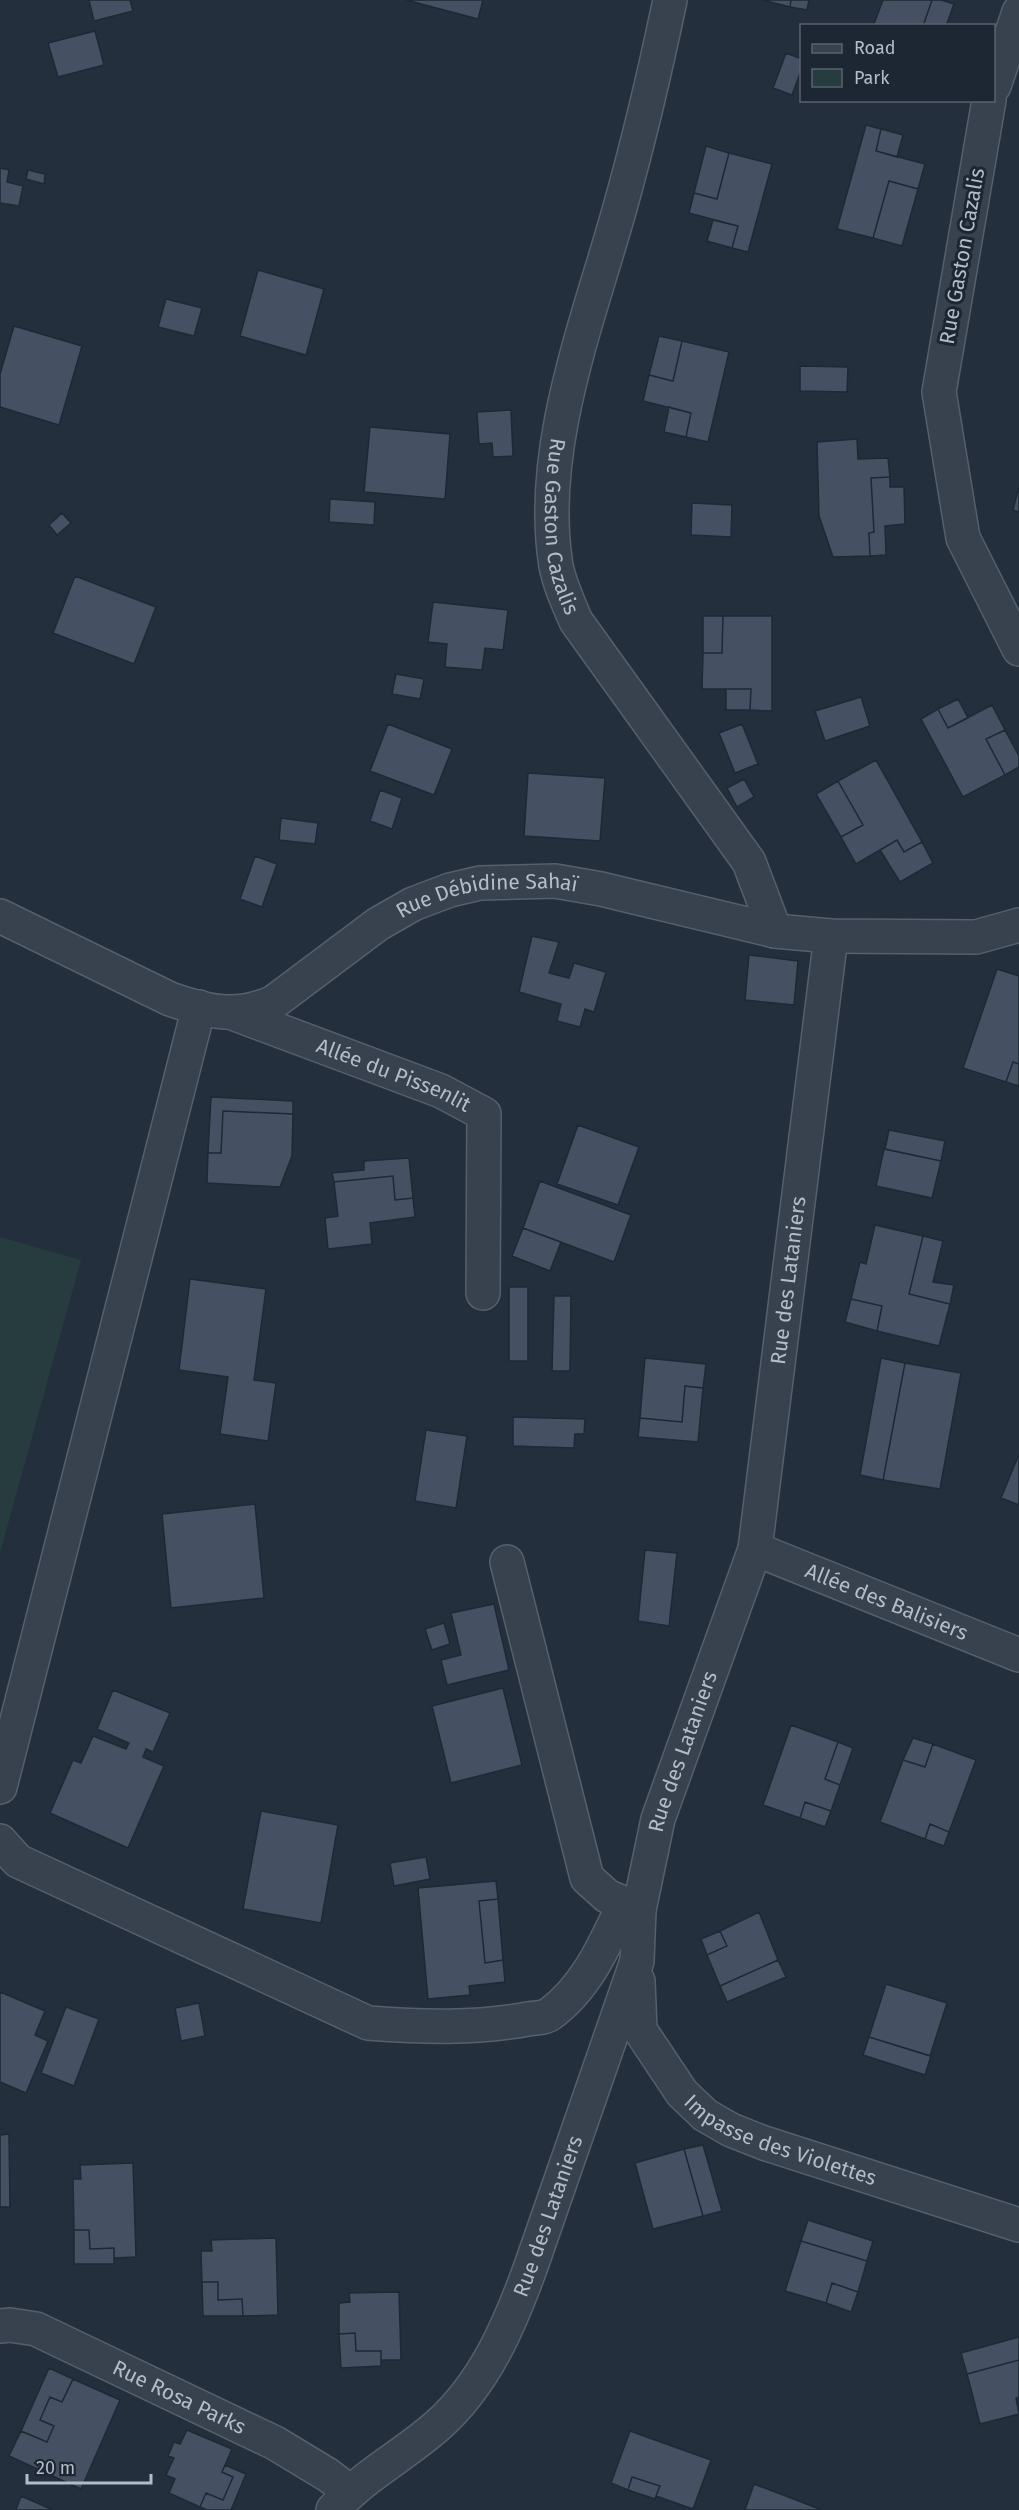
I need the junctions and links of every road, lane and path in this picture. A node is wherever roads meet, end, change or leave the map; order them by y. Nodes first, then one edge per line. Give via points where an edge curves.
1 (670, 0) edge
2 (1019, 12) edge
3 (995, 80) edge
4 (989, 102) edge
5 (1019, 649) edge
6 (0, 916) edge
7 (1019, 926) edge
8 (775, 931) junction
9 (831, 936) junction
10 (199, 1008) junction
11 (235, 1014) junction
12 (483, 1293) dead end
13 (755, 1549) junction
14 (507, 1562) dead end
15 (1019, 1655) edge
16 (0, 1787) edge
17 (0, 1841) edge
18 (632, 1907) junction
19 (637, 1961) junction
20 (1019, 2225) edge
21 (0, 2326) edge
22 (341, 2501) edge

1 - 8 street, Rue Gaston Cazalis via 645,121 565,409 556,455 554,546 563,590 576,621 748,862
2 - 3 street
4 - 5 street, Rue Gaston Cazalis via 939,392 963,537
6 - 10 street, Rue Débidine Sahaï via 170,999
7 - 9 street, Rue Débidine Sahaï via 976,937
8 - 9 street, Rue Débidine Sahaï
8 - 11 street, Rue Débidine Sahaï via 555,881 480,883 413,904 378,924 274,1002 255,1011
9 - 13 street, Rue des Lataniers
10 - 11 street, Rue Débidine Sahaï
10 - 16 street
11 - 12 street, Allée du Pissenlit via 441,1091 484,1114
13 - 15 street, Allée des Balisiers
13 - 18 street, Rue des Lataniers via 658,1819
14 - 18 street via 587,1878 607,1896
17 - 18 street via 18,1861 368,2023 416,2027 494,2025 549,2016 577,1988
18 - 19 street, Rue des Lataniers
19 - 20 street, Impasse des Violettes via 640,2030 682,2092 705,2115 764,2143
19 - 22 street, Rue des Lataniers via 531,2266 497,2350 438,2426
21 - 22 street, Rue Rosa Parks via 36,2329 275,2443 328,2475

